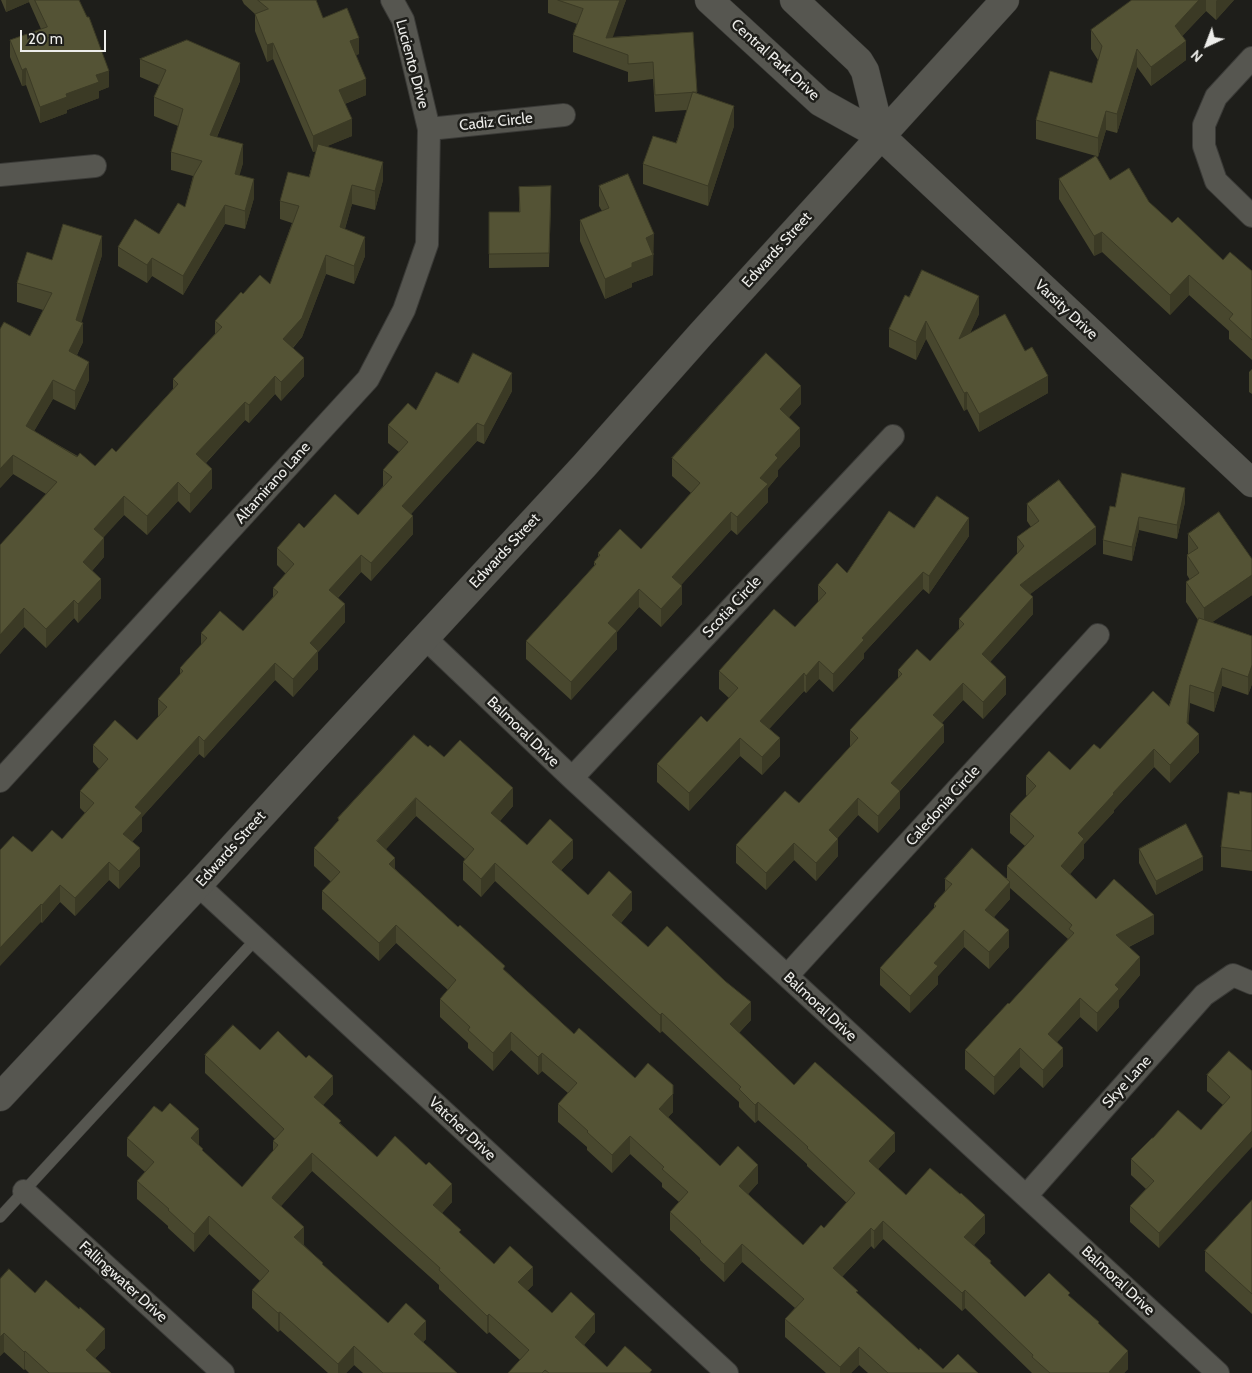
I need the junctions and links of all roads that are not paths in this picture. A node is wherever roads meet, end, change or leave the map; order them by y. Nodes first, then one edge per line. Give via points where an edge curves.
1 (392, 0) edge
2 (709, 0) edge
3 (794, 0) edge
4 (1005, 0) edge
5 (1252, 58) edge
6 (564, 114) dead end
7 (429, 129) junction
8 (881, 136) junction
9 (95, 166) dead end
10 (0, 175) edge
11 (1252, 216) edge
12 (893, 436) dead end
13 (1252, 483) edge
14 (1098, 635) dead end
15 (424, 637) junction
16 (572, 778) junction
17 (0, 781) edge
18 (198, 885) junction
19 (256, 939) junction
20 (787, 976) junction
21 (1243, 979) edge
22 (0, 1097) edge
23 (24, 1191) junction
24 (1026, 1196) junction
25 (0, 1217) edge
26 (223, 1373) edge
27 (727, 1373) edge
28 (1218, 1373) edge

1 - 7 street, Luciento Drive via 404,20
2 - 8 main road, Central Park Drive via 820,102
3 - 8 main road via 859,61 865,71
4 - 8 main road, Edwards Street
5 - 11 street via 1216,97 1204,125 1204,146 1216,181
6 - 7 street, Cadiz Circle
7 - 17 street, Altamirano Lane via 426,244 404,310 368,379
8 - 13 main road, Varsity Drive
8 - 15 main road, Edwards Street via 584,466
9 - 10 street
12 - 16 street, Scotia Circle
14 - 20 street, Caledonia Circle
15 - 16 street, Balmoral Drive
15 - 18 main road, Edwards Street
16 - 20 street, Balmoral Drive
18 - 19 street, Vatcher Drive
18 - 22 main road, Edwards Street
19 - 23 lane
19 - 27 street, Vatcher Drive
20 - 24 street, Balmoral Drive
21 - 24 street, Skye Lane via 1204,995
23 - 25 lane
23 - 26 street, Fallingwater Drive
24 - 28 street, Balmoral Drive

